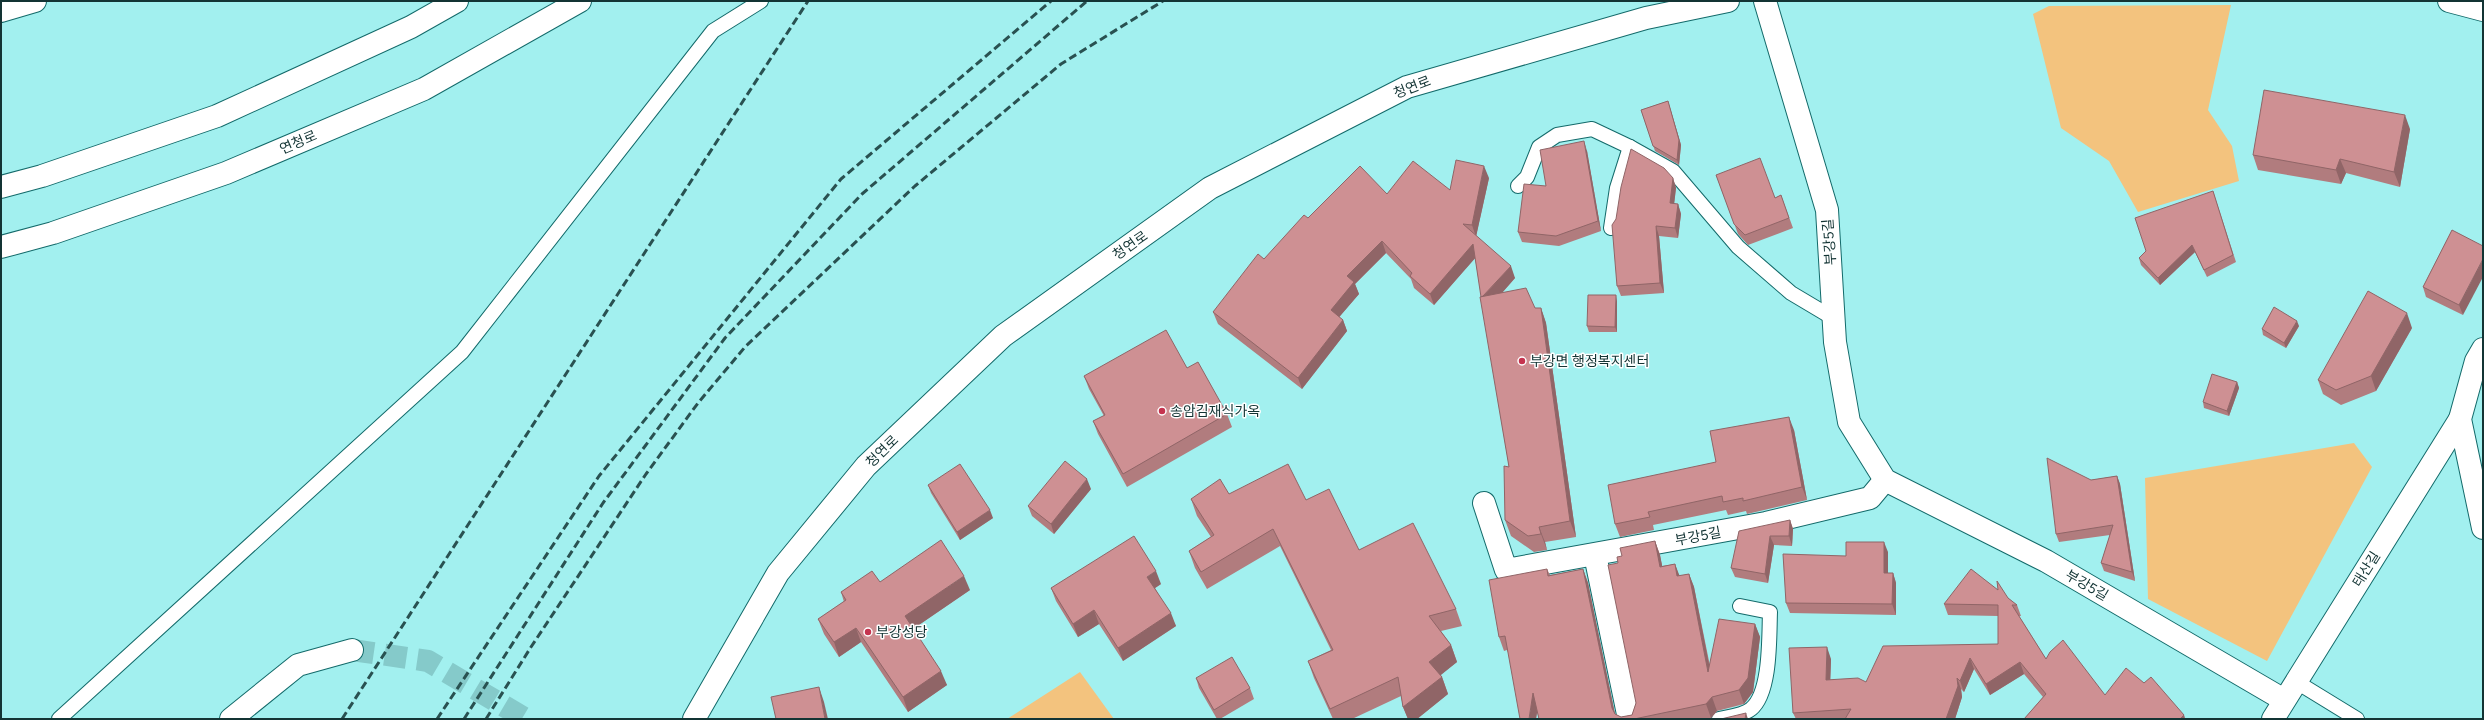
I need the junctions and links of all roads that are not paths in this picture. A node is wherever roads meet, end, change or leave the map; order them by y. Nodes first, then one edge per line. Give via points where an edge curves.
1 (35, 1) edge
2 (457, 1) edge
3 (580, 1) edge
4 (761, 1) edge
5 (1728, 1) edge
6 (1766, 1) edge
7 (2450, 1) edge
8 (2483, 10) edge
9 (1, 12) edge
10 (1630, 147) junction
11 (1518, 186) dead end
12 (1, 187) edge
13 (1611, 228) edge
14 (1, 247) edge
15 (1833, 318) junction
16 (2483, 348) edge
17 (2483, 390) edge
18 (2460, 420) junction
19 (1885, 480) junction
20 (1484, 503) dead end
21 (2483, 528) edge
22 (1595, 555) junction
23 (1740, 606) dead end
24 (352, 650) tunnel mouth
25 (2295, 681) junction
26 (2284, 700) junction
27 (59, 719) edge
28 (231, 719) edge
29 (694, 719) edge
30 (1629, 719) edge
31 (1719, 719) edge
32 (2272, 719) edge
33 (2357, 719) edge

1 - 9 main road
2 - 12 main road via 411,27 217,116 42,176
3 - 14 main road, 연청로 via 424,89 226,173 53,233
4 - 27 lane via 713,31 462,352
5 - 29 main road, 청연로 via 1646,18 1407,87 1210,188 1003,336 866,466 778,573
6 - 15 main road, 부강5길 via 1827,210
7 - 8 main road
10 - 11 lane via 1592,130 1557,135 1539,147 1527,177
10 - 13 lane via 1617,188
10 - 15 lane via 1673,171 1738,246 1791,293
15 - 19 main road, 부강5길 via 1849,422
16 - 18 main road via 2476,361
17 - 18 main road
18 - 21 main road
18 - 25 main road, 태산길
19 - 22 main road, 부강5길 via 1870,498 1766,523
19 - 26 main road, 부강5길 via 2046,561
20 - 22 main road, 부강5길 via 1506,570
22 - 30 main road
23 - 31 lane via 1770,612 1767,661 1760,699 1750,710
24 - 28 main road via 298,665
25 - 26 main road, 태산길
25 - 33 lane
26 - 32 main road, 태산길

